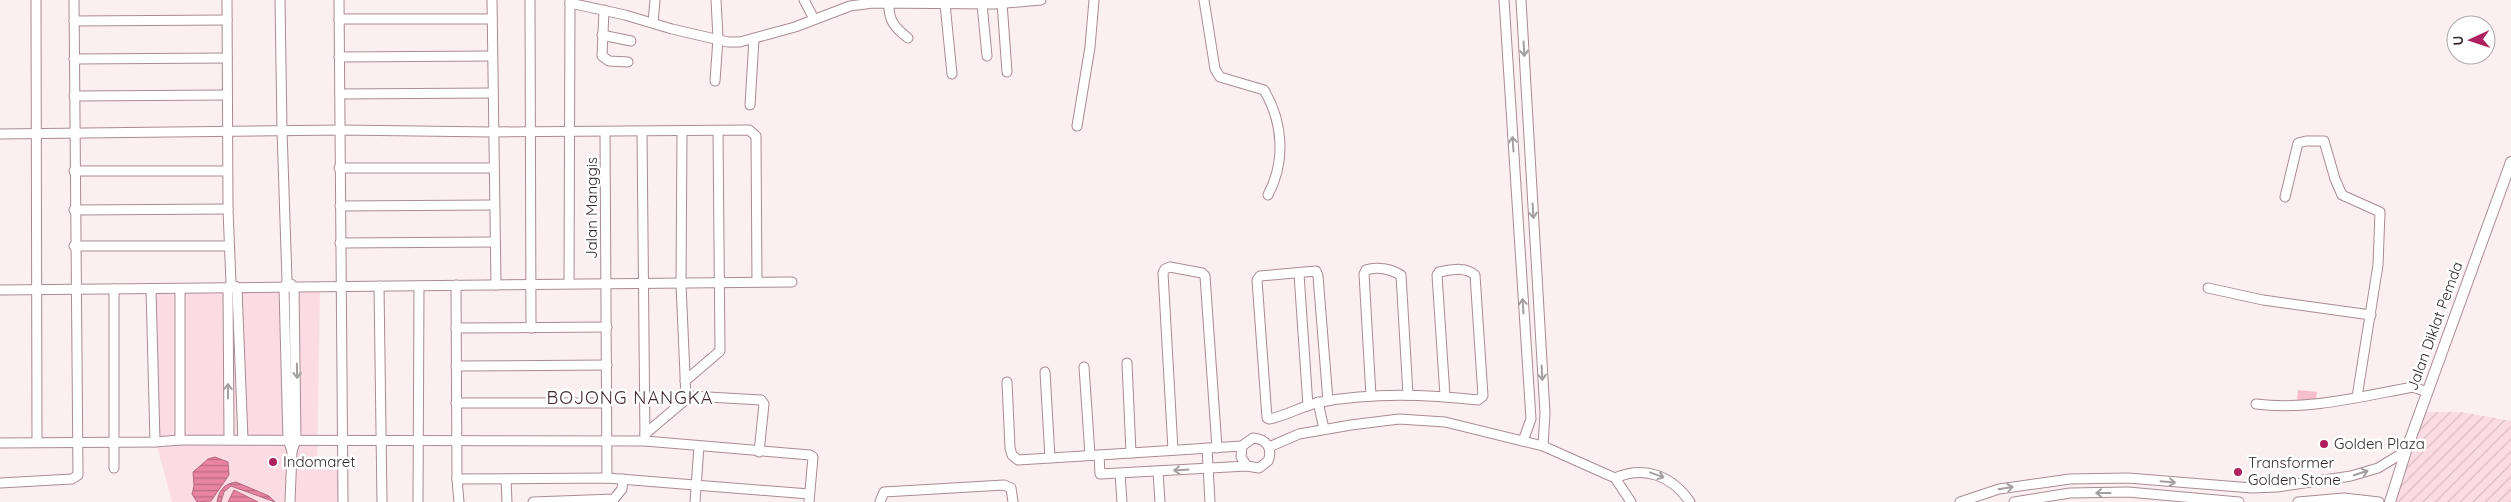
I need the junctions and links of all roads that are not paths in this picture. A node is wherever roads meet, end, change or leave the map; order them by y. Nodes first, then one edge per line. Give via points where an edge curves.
1 (36, 0) edge
2 (74, 0) edge
3 (227, 0) edge
4 (280, 0) edge
5 (339, 0) edge
6 (492, 0) edge
7 (530, 0) edge
8 (655, 0) edge
9 (716, 0) edge
10 (804, 0) edge
11 (1041, 0) edge
12 (1094, 0) edge
13 (1204, 0) edge
14 (1504, 0) edge
15 (1521, 0) edge
16 (570, 2) edge
17 (889, 3) junction
18 (1002, 3) junction
19 (945, 4) junction
20 (982, 4) junction
21 (604, 10) junction
22 (339, 19) junction
23 (492, 19) junction
24 (814, 19) junction
25 (227, 20) junction
26 (74, 21) junction
27 (653, 23) junction
28 (602, 35) junction
29 (718, 38) junction
30 (908, 38) dead end
31 (754, 39) junction
32 (631, 41) dead end
33 (492, 56) junction
34 (987, 56) dead end
35 (339, 57) junction
36 (227, 58) junction
37 (74, 59) junction
38 (628, 62) dead end
39 (1007, 72) dead end
40 (952, 74) dead end
41 (715, 82) dead end
42 (493, 93) junction
43 (340, 94) junction
44 (227, 95) junction
45 (74, 96) junction
46 (750, 105) dead end
47 (1077, 126) dead end
48 (282, 130) junction
49 (340, 130) junction
50 (228, 132) junction
51 (493, 132) junction
52 (529, 132) junction
53 (568, 132) junction
54 (606, 132) junction
55 (642, 132) junction
56 (682, 132) junction
57 (718, 132) junction
58 (0, 134) edge
59 (36, 134) junction
60 (74, 134) junction
61 (2511, 162) edge
62 (339, 168) junction
63 (493, 168) junction
64 (74, 171) junction
65 (227, 171) junction
66 (1268, 195) dead end
67 (2285, 197) dead end
68 (493, 205) junction
69 (340, 206) junction
70 (228, 208) junction
71 (74, 210) junction
72 (495, 242) junction
73 (340, 243) junction
74 (74, 246) junction
75 (229, 246) junction
76 (1299, 274) junction
77 (757, 282) junction
78 (792, 282) dead end
79 (569, 283) junction
80 (720, 283) junction
81 (531, 284) junction
82 (607, 284) junction
83 (644, 284) junction
84 (681, 284) junction
85 (289, 285) junction
86 (456, 285) junction
87 (496, 285) junction
88 (340, 286) junction
89 (379, 286) junction
90 (419, 286) junction
91 (232, 287) junction
92 (2208, 288) dead end
93 (114, 289) junction
94 (151, 289) junction
95 (180, 289) junction
96 (0, 290) edge
97 (37, 290) junction
98 (75, 290) junction
99 (2371, 315) junction
100 (607, 327) junction
101 (456, 328) junction
102 (531, 328) junction
103 (286, 343) junction
104 (296, 343) junction
105 (1127, 363) dead end
106 (607, 365) junction
107 (456, 366) junction
108 (1084, 367) dead end
109 (1045, 372) dead end
110 (685, 381) junction
111 (1007, 382) dead end
112 (287, 388) junction
113 (297, 388) junction
114 (2427, 392) junction
115 (1408, 395) junction
116 (1371, 396) junction
117 (1445, 396) junction
118 (2357, 397) junction
119 (686, 398) junction
120 (1328, 401) junction
121 (1318, 402) junction
122 (456, 403) junction
123 (607, 403) junction
124 (2256, 404) dead end
125 (1308, 406) junction
126 (1530, 413) junction
127 (1545, 413) junction
128 (1324, 429) junction
129 (645, 437) junction
130 (180, 440) junction
131 (229, 440) junction
132 (243, 440) junction
133 (292, 440) junction
134 (343, 440) junction
135 (381, 440) junction
136 (607, 440) junction
137 (417, 441) junction
138 (1523, 441) junction
139 (37, 442) junction
140 (76, 442) junction
141 (114, 442) junction
142 (155, 442) junction
143 (458, 442) junction
144 (0, 443) edge
145 (699, 446) junction
146 (1242, 446) junction
147 (1543, 446) junction
148 (1269, 447) junction
149 (1207, 448) junction
150 (1217, 448) junction
151 (1173, 450) junction
152 (2406, 451) junction
153 (759, 452) junction
154 (1131, 453) junction
155 (1094, 455) junction
156 (1050, 458) junction
157 (1247, 466) junction
158 (114, 468) dead end
159 (1208, 468) junction
160 (1158, 472) junction
161 (1120, 474) junction
162 (607, 478) junction
163 (1615, 478) junction
164 (457, 479) junction
165 (506, 479) junction
166 (623, 479) junction
167 (0, 483) edge
168 (696, 485) junction
169 (809, 498) edge
170 (602, 501) edge
171 (290, 502) edge
172 (343, 502) edge
173 (382, 502) edge
174 (418, 502) edge
175 (459, 502) edge
176 (506, 502) edge
177 (533, 502) edge
178 (559, 502) edge
179 (695, 502) edge
180 (880, 502) edge
181 (1013, 502) edge
182 (1122, 502) edge
183 (1160, 502) edge
184 (1210, 502) edge
185 (1631, 502) edge
186 (1690, 502) edge
187 (1960, 502) edge
188 (2014, 502) edge
189 (2239, 502) edge
190 (2298, 502) edge
191 (2379, 502) edge
192 (2390, 502) edge

1 - 59 street
2 - 26 street
3 - 25 street
4 - 48 street
5 - 22 street
6 - 23 street
7 - 52 street
8 - 27 street
9 - 29 street
10 - 24 street
11 - 18 street
12 - 47 street
13 - 66 street via 1214,69 1220,77 1264,90 1277,118 1280,158
126 -> 14 street
15 -> 127 street
16 - 21 street
16 - 53 street
17 - 19 street
17 - 24 street via 850,6
17 - 30 street via 893,26
18 - 20 street
18 - 39 street
19 - 20 street
19 - 40 street
20 - 34 street
21 - 27 street
21 - 28 street
22 - 23 street
22 - 35 street
23 - 33 street
24 - 31 street
25 - 26 street
25 - 36 street
26 - 37 street
27 - 29 street
28 - 32 street
28 - 38 street via 602,56 609,61
29 - 31 street via 728,42
29 - 41 street
31 - 46 street
33 - 35 street
33 - 42 street
35 - 43 street
36 - 37 street
36 - 44 street
37 - 45 street
42 - 43 street
42 - 51 street
43 - 49 street
44 - 45 street
44 - 50 street
45 - 60 street
48 - 49 street
48 - 50 street
48 - 85 street
49 - 51 street
49 - 62 street
50 - 60 street
50 - 65 street
51 - 52 street
51 - 63 street
52 - 53 street
52 - 81 street
53 - 54 street
53 - 79 street
54 - 55 street
54 - 82 street, Jalan Manggis
55 - 56 street
55 - 83 street
56 - 57 street
56 - 84 street
57 - 77 street via 749,130 756,136
57 - 80 street
58 - 59 street
59 - 60 street
59 - 97 street
60 - 64 street
61 - 114 street, Jalan Diklat Pemda
62 - 63 street
62 - 69 street
63 - 68 street
64 - 65 street
64 - 71 street
65 - 70 street
67 - 99 street via 2298,143 2324,141 2342,195 2380,212 2378,265
68 - 69 street
68 - 72 street
69 - 73 street
70 - 71 street
70 - 75 street
71 - 74 street
72 - 73 street
72 - 87 street
73 - 88 street
74 - 75 street
74 - 98 street
75 - 91 street
76 - 120 street via 1316,271 1318,276
76 - 125 street
76 - 125 street via 1258,277 1267,418
77 - 78 street
77 - 80 street
79 - 81 street
79 - 82 street
80 - 84 street
80 - 110 street via 720,351
81 - 87 street
81 - 102 street
82 - 83 street
82 - 100 street, Jalan Manggis
83 - 84 street
83 - 129 street
84 - 110 street
85 - 88 street
85 - 91 street
85 - 103 street
85 - 104 street
86 - 87 street
86 - 90 street
86 - 101 street
88 - 89 street
88 - 134 street
89 - 90 street
89 - 135 street
90 - 137 street
91 - 95 street
131 -> 91 street
91 - 132 street
92 - 99 street via 2263,300
93 - 94 street
93 - 98 street
93 - 141 street
94 - 95 street
94 - 142 street
95 - 130 street
96 - 97 street
97 - 98 street
97 - 139 street
98 - 140 street
99 - 118 street
100 - 102 street
100 - 106 street, Jalan Manggis
101 - 102 street
101 - 107 street
103 - 104 street
103 - 112 street
104 -> 113 street
105 - 154 street
106 - 107 street
106 - 123 street, Jalan Manggis
107 - 122 street
108 - 155 street
109 - 156 street
110 - 119 street
111 - 156 street via 1012,455 1018,460
112 - 113 street
112 - 133 street
113 - 133 street
114 - 118 street via 2413,387
114 - 152 street, Jalan Diklat Pemda
115 - 116 street
115 - 116 street via 1402,275 1371,268 1364,274
115 - 117 street
116 - 120 street
117 - 117 street via 1437,275 1464,269 1475,275 1483,396 1478,400
118 - 124 street via 2295,405
119 - 129 street
119 - 153 street via 763,401
120 - 121 street
121 - 125 street
121 - 128 street
122 - 123 street
122 - 143 street
123 - 136 street, Jalan Manggis
126 - 127 street
126 - 138 street
127 - 147 street
128 - 138 street via 1376,421 1412,420 1444,422
128 - 148 street via 1284,439
129 - 136 street
129 - 145 street
130 - 131 street
130 - 142 street
131 - 132 street
132 - 133 street
133 - 134 street
133 - 171 street
134 - 135 street
134 - 172 street
135 - 137 street
135 - 173 street
136 - 143 street
136 - 162 street, Jalan Manggis
137 - 143 street
137 - 174 street
138 - 147 street
139 - 140 street
139 - 144 street
140 - 141 street
140 - 167 street via 76,478
141 - 142 street
141 - 158 street
143 - 164 street
145 - 153 street
145 - 168 street
146 - 148 street via 1256,438
146 - 150 street
146 - 157 street via 1241,457
147 - 163 street
148 - 157 street via 1270,456 1265,465
149 - 150 street
149 - 151 street
149 - 159 street
150 - 151 street via 1205,276 1202,272 1170,267 1163,274
151 - 154 street
187 -> 152 street via 1999,489 2070,479 2128,478 2252,488 2277,487 2351,476 2378,468
152 - 192 street, Jalan Diklat Pemda
153 - 169 street via 812,456
154 - 155 street
155 - 156 street
155 - 161 street via 1100,474
157 - 159 street
159 -> 160 street
159 - 184 street
160 - 161 street
160 - 183 street
161 - 182 street
162 - 165 street
162 - 166 street
163 - 185 street
163 -> 186 street via 1633,472 1650,472 1682,490
164 - 165 street
164 - 175 street
165 - 176 street
166 - 168 street
166 - 170 street via 619,495
168 - 169 street
168 - 179 street
170 - 178 street
177 - 178 street
180 - 181 street via 884,492 1004,485 1011,488
189 -> 188 street via 2128,492 2070,493
190 - 191 street via 2350,498

